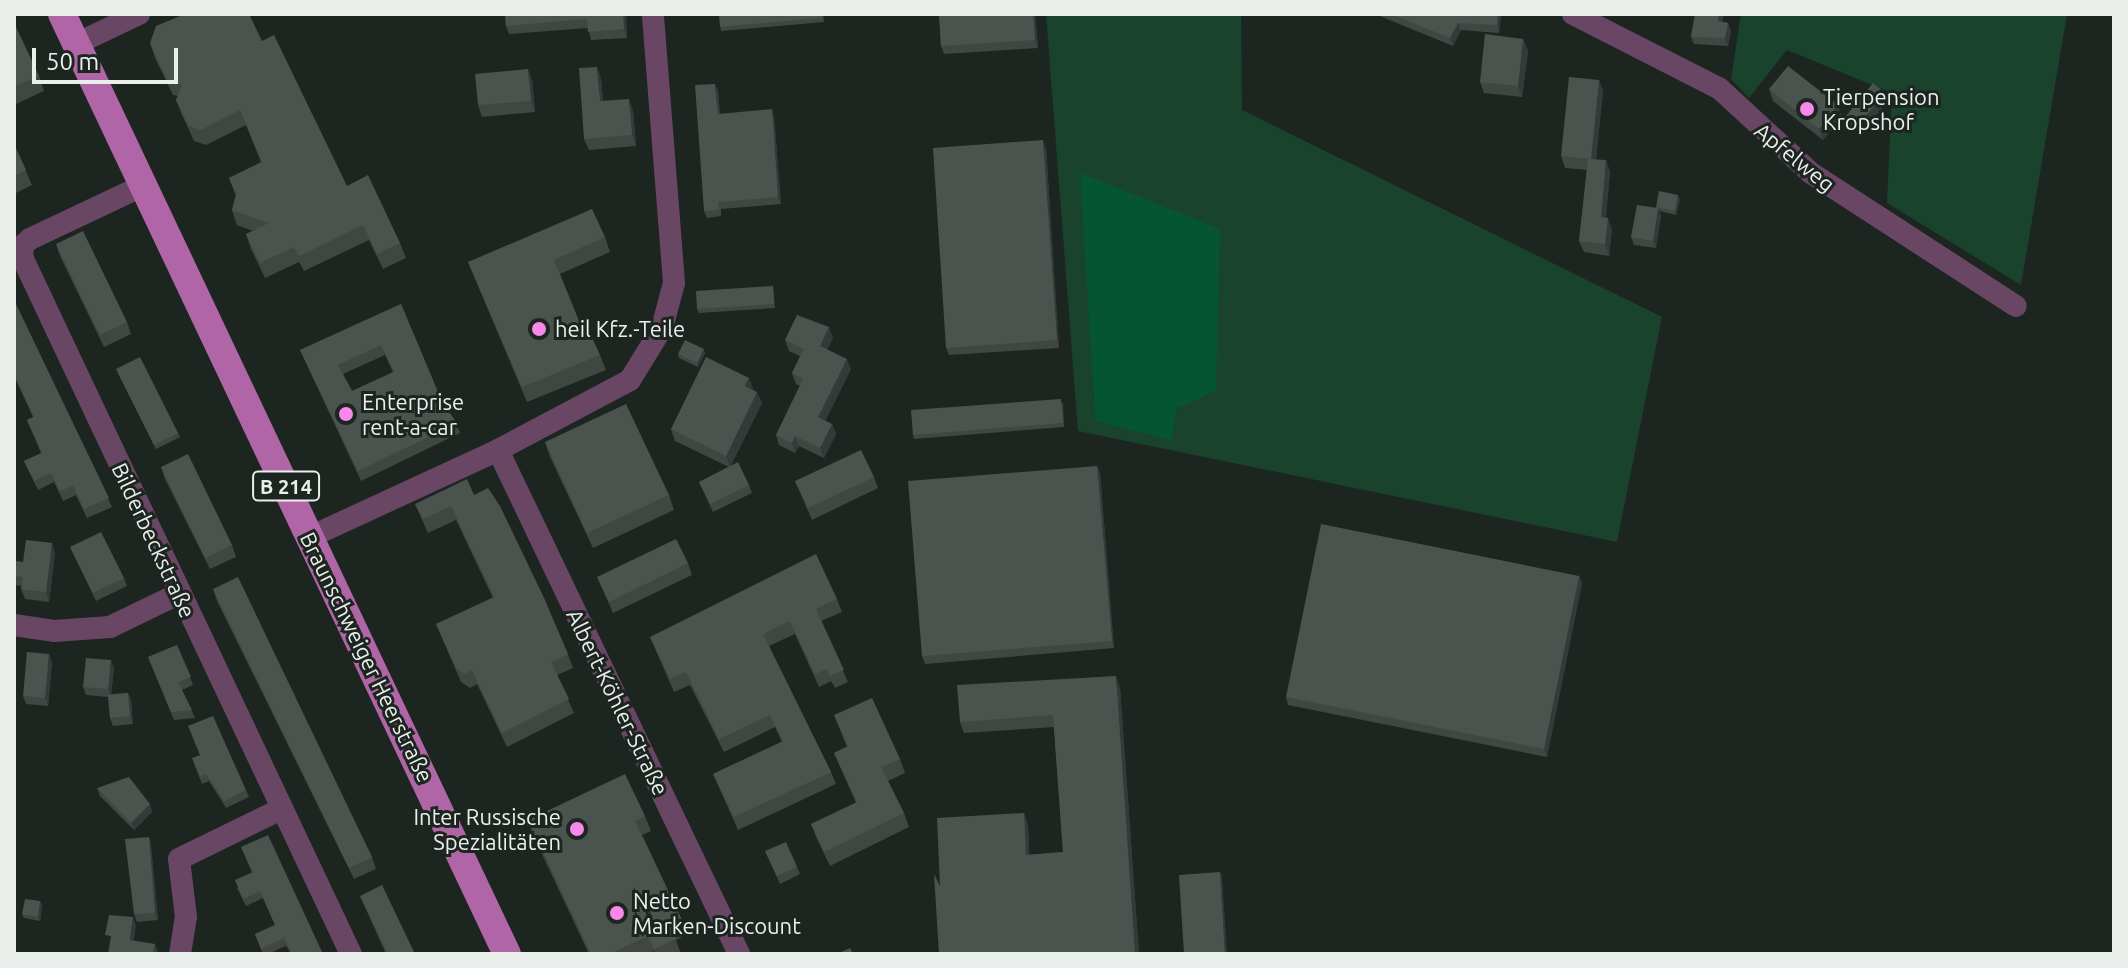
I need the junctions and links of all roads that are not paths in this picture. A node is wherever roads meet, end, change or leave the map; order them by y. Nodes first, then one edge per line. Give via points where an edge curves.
1 (62, 14) edge
2 (139, 14) edge
3 (653, 14) edge
4 (1573, 14) edge
5 (76, 44) junction
6 (142, 186) junction
7 (2016, 306) dead end
8 (498, 450) junction
9 (310, 537) junction
10 (178, 594) junction
11 (14, 625) edge
12 (281, 809) junction
13 (180, 954) edge
14 (351, 954) edge
15 (507, 954) edge
16 (739, 954) edge

1 - 5 main road, Braunschweiger Heerstraße / B 214
2 - 5 street
3 - 8 street via 674,283 662,328 630,380
4 - 7 street, Apfelweg via 1720,89 1811,173
5 - 6 main road, Braunschweiger Heerstraße / B 214
6 - 9 main road, Braunschweiger Heerstraße / B 214
6 - 10 street, Bilderbeckstraße via 22,246 23,259
8 - 9 street
8 - 16 street, Albert-Köhler-Straße
9 - 15 main road, Braunschweiger Heerstraße / B 214
10 - 11 street via 110,627 54,631
10 - 12 street, Bilderbeckstraße
12 - 13 street via 179,859 186,917
12 - 14 street, Bilderbeckstraße

